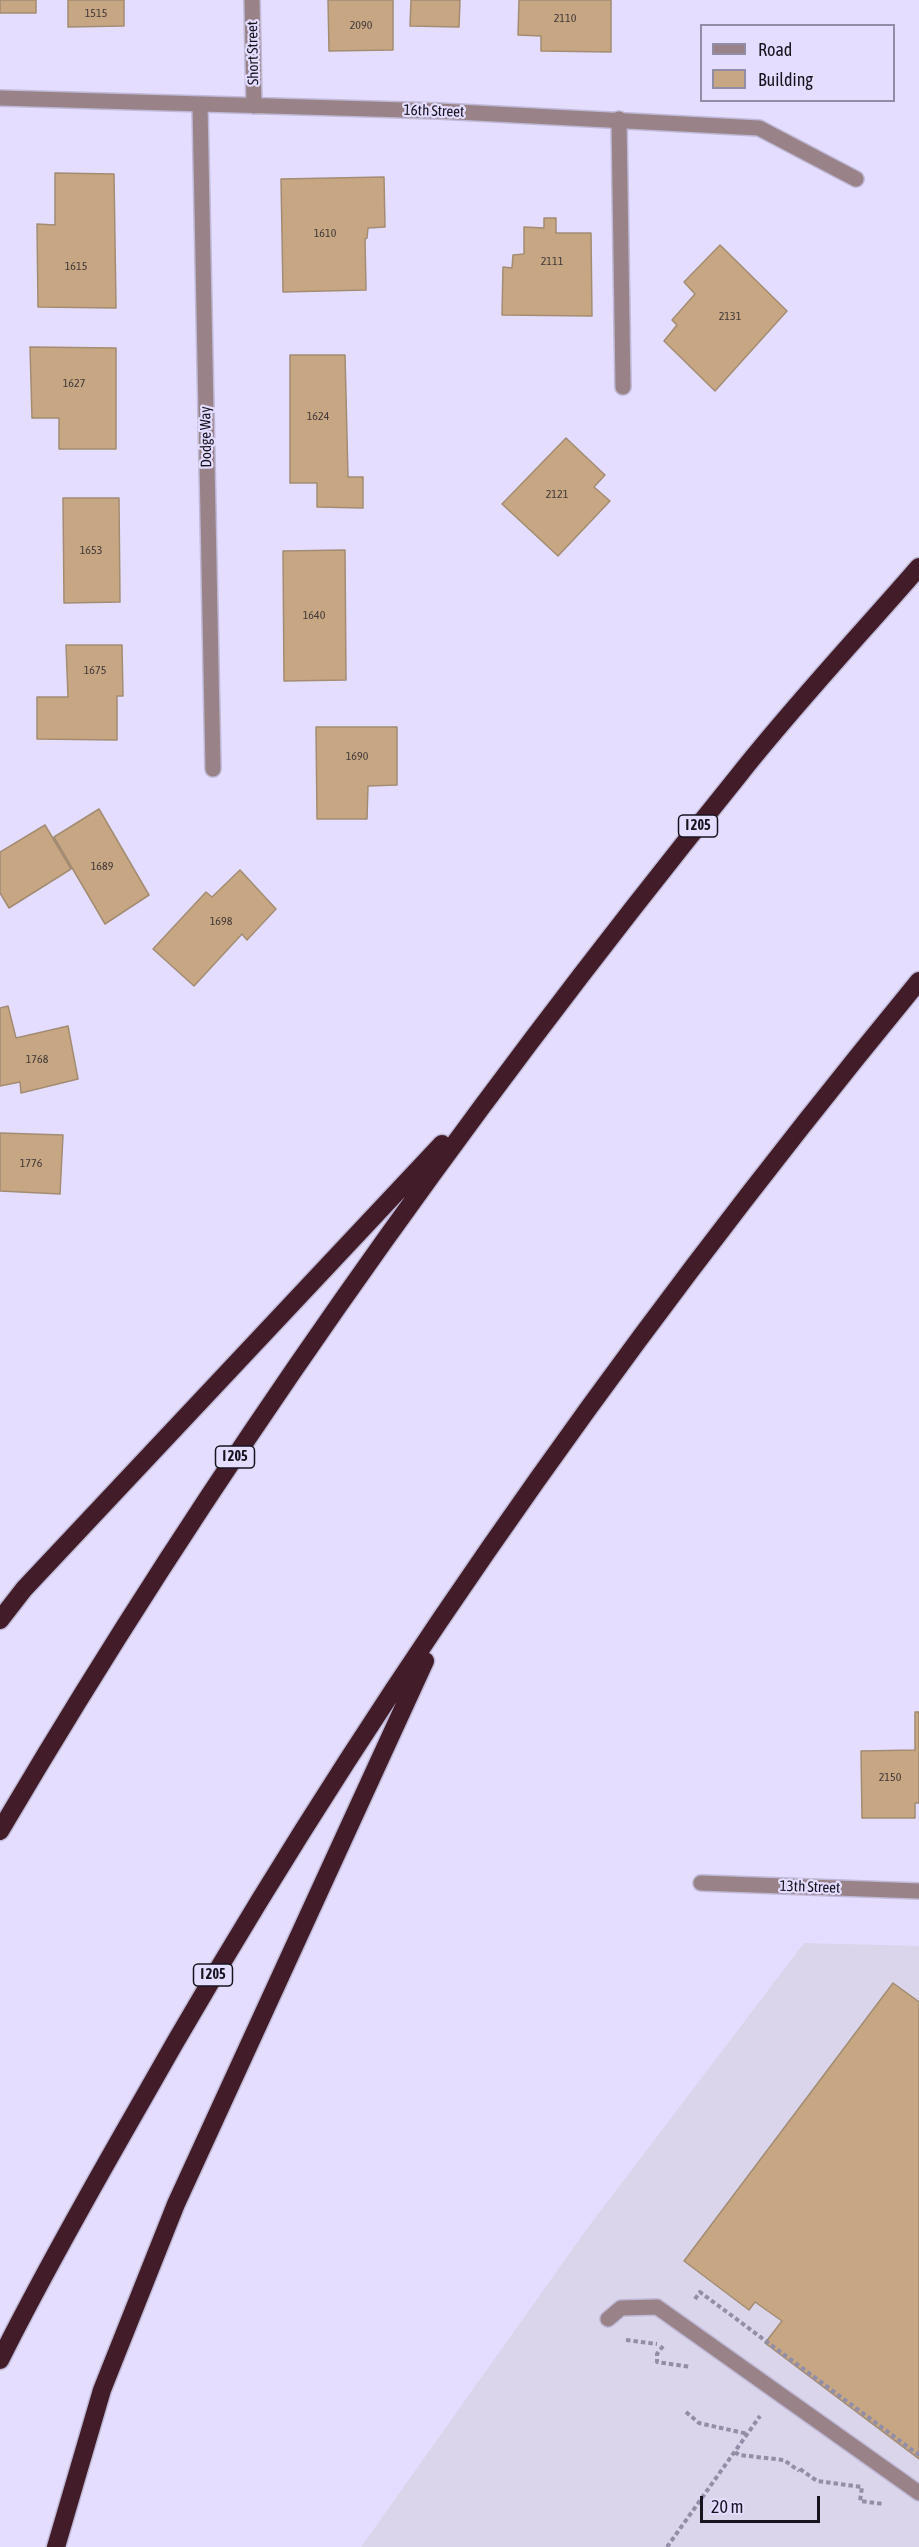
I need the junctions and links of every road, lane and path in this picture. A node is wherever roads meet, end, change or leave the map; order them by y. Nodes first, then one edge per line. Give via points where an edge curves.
1 (252, 0) edge
2 (0, 98) edge
3 (200, 105) junction
4 (254, 106) junction
5 (619, 119) junction
6 (856, 179) dead end
7 (623, 387) dead end
8 (919, 567) edge
9 (213, 769) dead end
10 (919, 981) edge
11 (488, 1095) junction
12 (450, 1605) junction
13 (0, 1620) edge
14 (0, 1831) edge
15 (701, 1883) dead end
16 (919, 1891) edge
17 (695, 2300) dead end
18 (608, 2319) dead end
19 (620, 2339) dead end
20 (0, 2360) edge
21 (693, 2367) dead end
22 (765, 2409) dead end
23 (686, 2412) dead end
24 (748, 2434) junction
25 (735, 2452) junction
26 (919, 2455) edge
27 (919, 2493) edge
28 (888, 2505) dead end
29 (56, 2547) edge
30 (667, 2547) edge

1 - 4 street, Short Street
2 - 3 street, 16th Street
3 - 4 street, 16th Street
3 - 9 street, Dodge Way
4 - 5 street, 16th Street
5 - 6 street, 16th Street via 759,128
5 - 7 street
8 - 11 highway, I 205 via 741,772
10 - 12 highway, I 205 via 647,1327
11 - 13 highway via 24,1589
11 - 14 highway, I 205 via 285,1381 144,1596
12 - 20 highway, I 205 via 203,1992
12 - 29 highway via 176,2204 102,2390
15 - 16 street, 13th Street
17 - 26 path via 700,2292
18 - 27 street via 621,2308 657,2307
19 - 21 path via 664,2344 657,2362
22 - 24 path
23 - 24 path via 699,2423
24 - 25 path
25 - 28 path via 784,2460 817,2481 862,2487 860,2501
25 - 30 path

